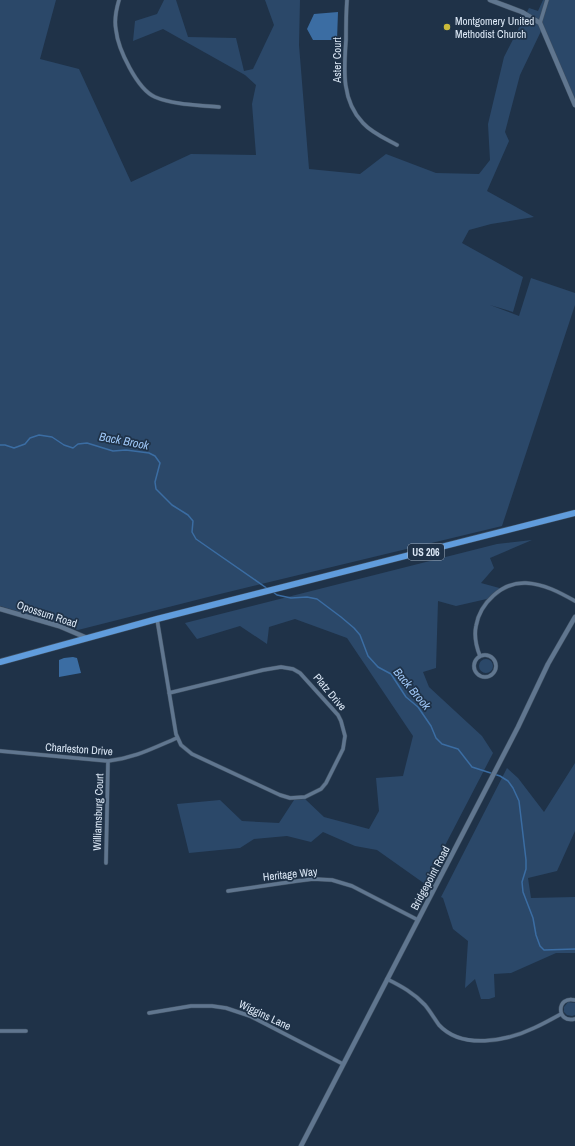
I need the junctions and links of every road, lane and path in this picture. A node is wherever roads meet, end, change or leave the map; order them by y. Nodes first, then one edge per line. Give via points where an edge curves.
1 (119, 0) edge
2 (348, 0) edge
3 (490, 0) edge
4 (548, 0) edge
5 (540, 23) junction
6 (575, 105) edge
7 (218, 107) dead end
8 (397, 145) dead end
9 (575, 513) edge
10 (575, 601) edge
11 (0, 609) edge
12 (575, 617) edge
13 (157, 619) junction
14 (88, 638) junction
15 (480, 656) junction
16 (0, 662) edge
17 (169, 693) junction
18 (177, 738) junction
19 (0, 751) edge
20 (108, 761) junction
21 (106, 863) dead end
22 (228, 891) dead end
23 (418, 920) junction
24 (387, 979) junction
25 (575, 1000) edge
26 (148, 1013) dead end
27 (561, 1014) junction
28 (575, 1019) edge
29 (0, 1031) edge
30 (26, 1031) dead end
31 (344, 1064) junction
32 (301, 1146) edge

1 - 7 street via 115,18 117,38 140,85 154,96 167,101
2 - 8 street, Aster Court via 344,77 348,99 364,125
3 - 5 street via 522,12
4 - 5 street
5 - 6 street
9 - 13 highway, US 206
10 - 15 street via 537,584 524,583 506,587 491,597 479,616 475,637
11 - 14 street, Opossum Road via 59,626
12 - 23 street, Bridgepoint Road via 548,664
13 - 14 highway, US 206
13 - 17 street
14 - 16 highway, US 206
15 - 15 street via 474,665 476,672 482,676 490,675 496,667 494,661 486,655
17 - 18 street
17 - 18 street, Platz Drive via 273,668 293,669 304,676 338,715 345,736 344,749 326,783 310,796 299,798 280,795 192,754 184,749
18 - 20 street, Charleston Drive via 143,754
19 - 20 street, Charleston Drive
20 - 21 street, Williamsburg Court
22 - 23 street, Heritage Way via 313,879 332,880 352,886
23 - 24 street, Bridgepoint Road
24 - 27 street via 412,992 445,1030 470,1041 518,1034
24 - 31 street, Bridgepoint Road
25 - 27 street via 564,1001 560,1007
26 - 31 street, Wiggins Lane via 191,1006 226,1008 250,1016
27 - 28 street via 566,1019
29 - 30 street
31 - 32 street, Bridgepoint Road

